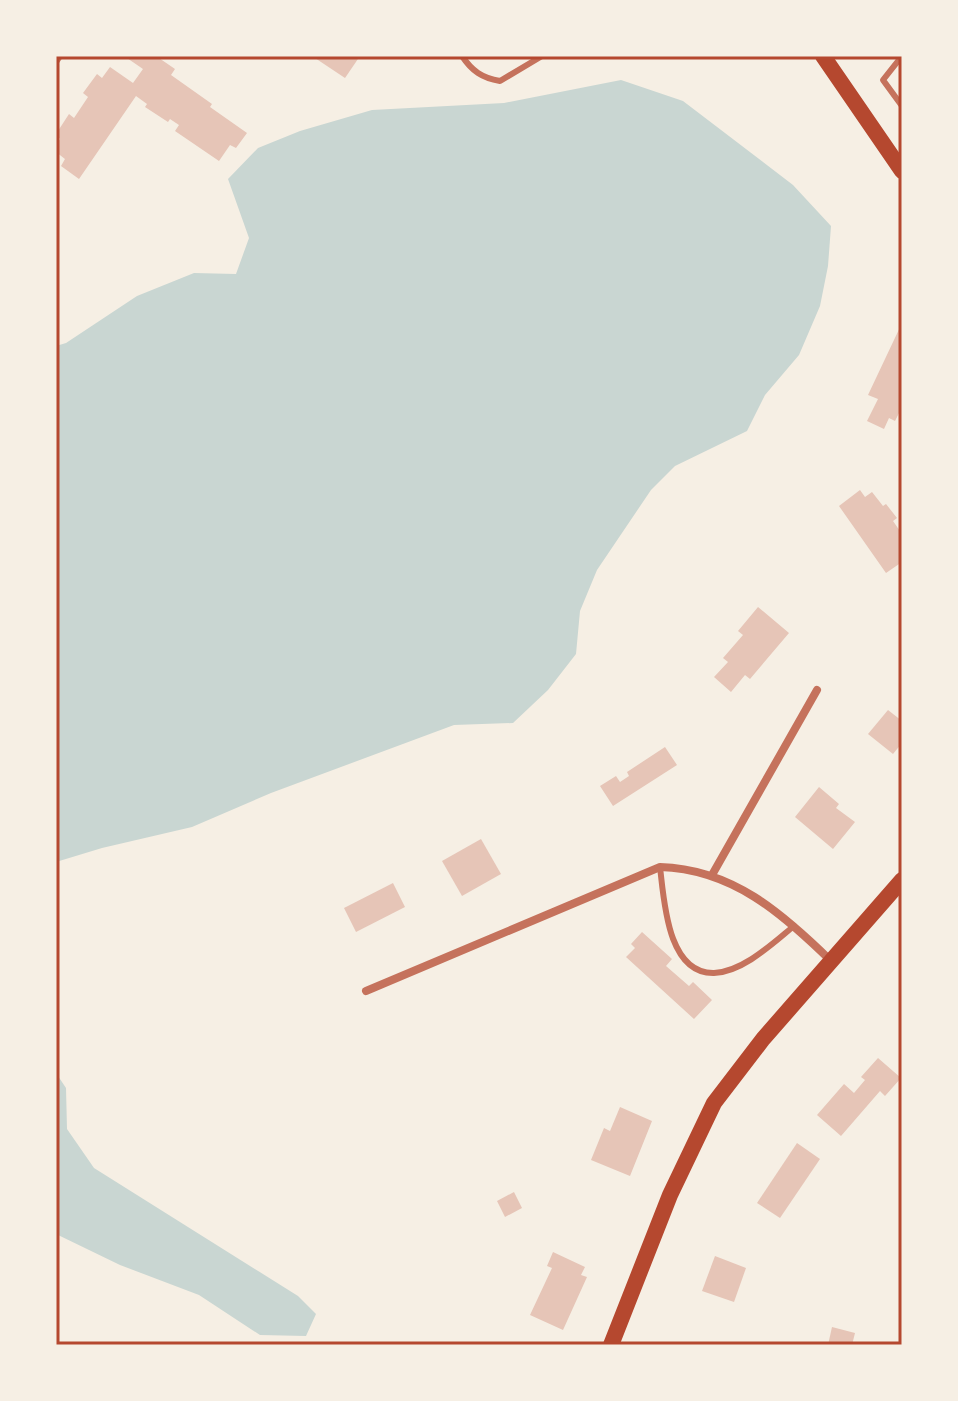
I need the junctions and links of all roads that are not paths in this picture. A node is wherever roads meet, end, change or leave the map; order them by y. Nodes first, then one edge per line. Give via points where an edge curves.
1 (60, 56) edge
2 (462, 56) edge
3 (542, 56) edge
4 (823, 56) edge
5 (902, 56) edge
6 (56, 62) edge
7 (902, 106) edge
8 (902, 171) edge
9 (817, 690) dead end
10 (660, 867) junction
11 (712, 875) junction
12 (902, 880) edge
13 (795, 926) junction
14 (831, 961) junction
15 (366, 991) dead end
16 (611, 1345) edge

1 - 6 lane
2 - 3 lane via 485,78 500,81
4 - 8 main road
5 - 7 lane via 883,80
9 - 11 street
10 - 11 street
10 - 13 lane via 671,935 688,963 702,971 730,969
10 - 15 street
11 - 13 street
12 - 14 main road
13 - 14 street
14 - 16 main road via 714,1103 670,1195

